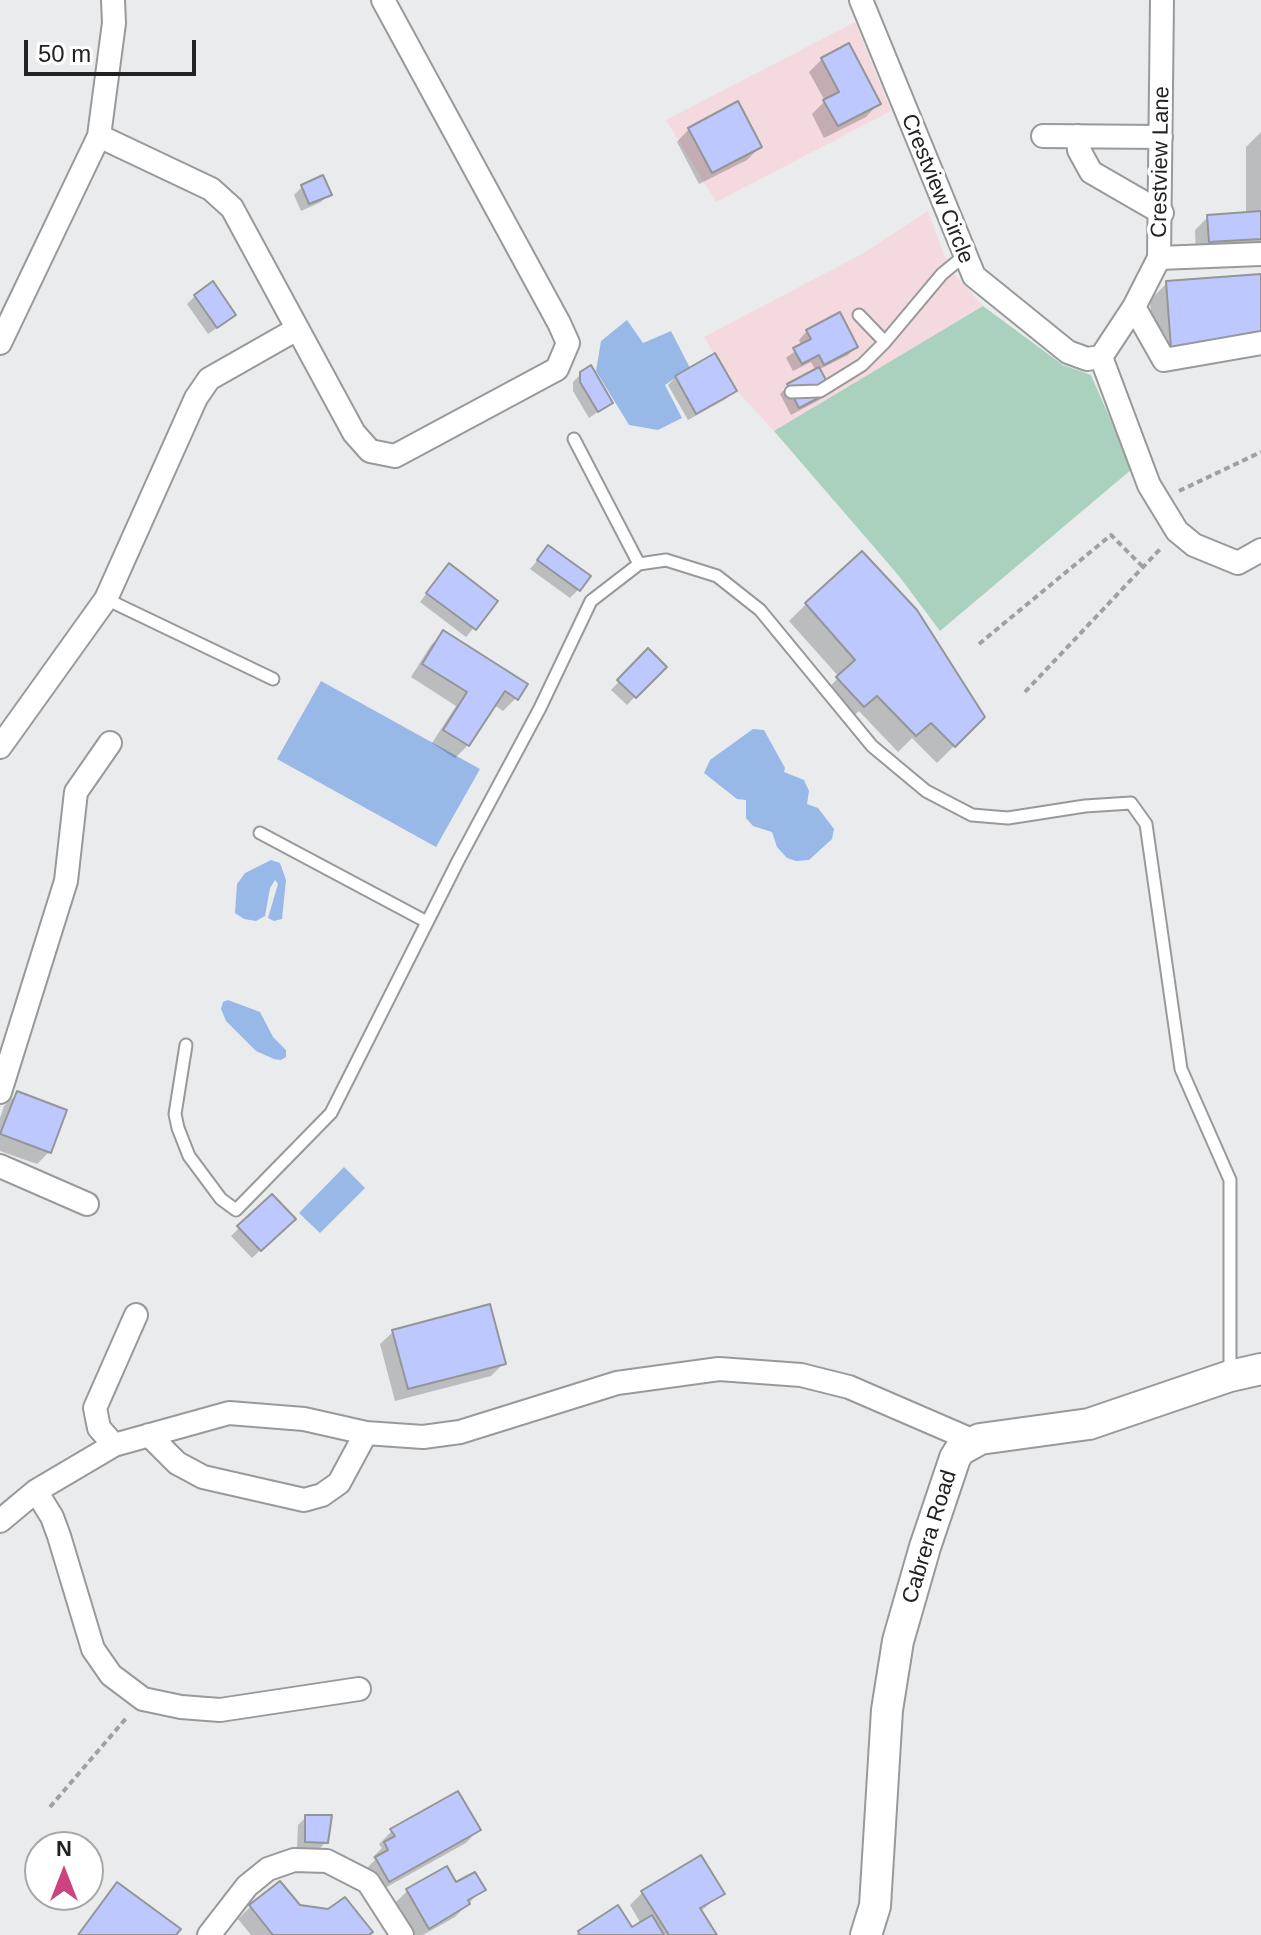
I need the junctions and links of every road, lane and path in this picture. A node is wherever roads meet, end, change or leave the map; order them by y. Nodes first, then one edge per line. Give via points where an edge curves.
1 (113, 0) edge
2 (383, 0) edge
3 (861, 0) edge
4 (1162, 0) edge
5 (99, 136) junction
6 (1043, 136) dead end
7 (1078, 136) junction
8 (1161, 137) junction
9 (1162, 213) junction
10 (1261, 254) edge
11 (964, 256) junction
12 (1159, 258) junction
13 (1134, 307) junction
14 (859, 315) dead end
15 (297, 329) junction
16 (885, 342) junction
17 (0, 343) edge
18 (1261, 343) edge
19 (1101, 357) junction
20 (791, 392) dead end
21 (574, 439) dead end
22 (1261, 452) edge
23 (1159, 501) junction
24 (1177, 531) junction
25 (1261, 550) edge
26 (639, 564) junction
27 (1143, 567) junction
28 (106, 599) junction
29 (979, 644) dead end
30 (273, 679) dead end
31 (1025, 692) dead end
32 (110, 743) dead end
33 (0, 747) edge
34 (260, 833) dead end
35 (427, 922) junction
36 (186, 1045) dead end
37 (0, 1092) edge
38 (0, 1166) edge
39 (87, 1204) dead end
40 (136, 1315) dead end
41 (1261, 1369) edge
42 (1230, 1376) junction
43 (366, 1433) junction
44 (149, 1435) junction
45 (974, 1441) junction
46 (114, 1445) junction
47 (36, 1491) junction
48 (0, 1521) edge
49 (359, 1689) dead end
50 (143, 1699) junction
51 (50, 1807) dead end
52 (209, 1935) edge
53 (402, 1935) edge
54 (866, 1935) edge

1 - 5 street
2 - 15 street via 568,343 557,369 395,456 370,451 354,433
3 - 11 street, Crestview Circle
4 - 8 street, Crestview Lane
5 - 15 street via 211,189 232,208
5 - 17 street
6 - 7 street
7 - 8 street
7 - 9 street via 1091,172
8 - 9 street, Crestview Lane
9 - 12 street, Crestview Lane
10 - 12 street
11 - 16 lane via 942,274
11 - 19 street, Crestview Circle via 974,276 1068,352 1087,359
12 - 13 street, Crestview Lane
13 - 18 street via 1164,360
13 - 19 street, Crestview Lane
14 - 16 lane
15 - 28 street via 209,379
16 - 20 lane via 862,365 820,391
19 - 23 street
21 - 26 lane
22 - 23 path
23 - 24 street
24 - 25 street via 1194,545 1238,563
24 - 27 path
26 - 35 lane via 591,601
26 - 42 lane via 666,560 717,576 760,610 872,746 926,791 972,815 1008,818 1131,803 1146,824 1181,1069 1230,1180
27 - 29 path via 1111,535
27 - 31 path
28 - 30 lane
28 - 33 street
32 - 37 street via 76,792 66,881
34 - 35 lane
35 - 36 lane via 331,1113 236,1210 221,1199 189,1156 178,1128 175,1114
38 - 39 street
40 - 46 street via 95,1408 99,1428
41 - 42 main road
42 - 45 main road via 1089,1424
43 - 44 street via 304,1419 229,1413
43 - 44 street via 339,1483 304,1500 203,1477 177,1463
43 - 45 street via 423,1437 460,1432 617,1383 719,1369 801,1375 849,1387
44 - 46 street
45 - 54 main road, Cabrera Road via 955,1458 898,1641 887,1710 875,1906
46 - 47 street
47 - 48 street
47 - 50 street via 59,1536 93,1649 111,1675
49 - 50 street via 220,1710
50 - 51 path
52 - 53 street via 247,1886 268,1869 294,1860 327,1861 368,1882

